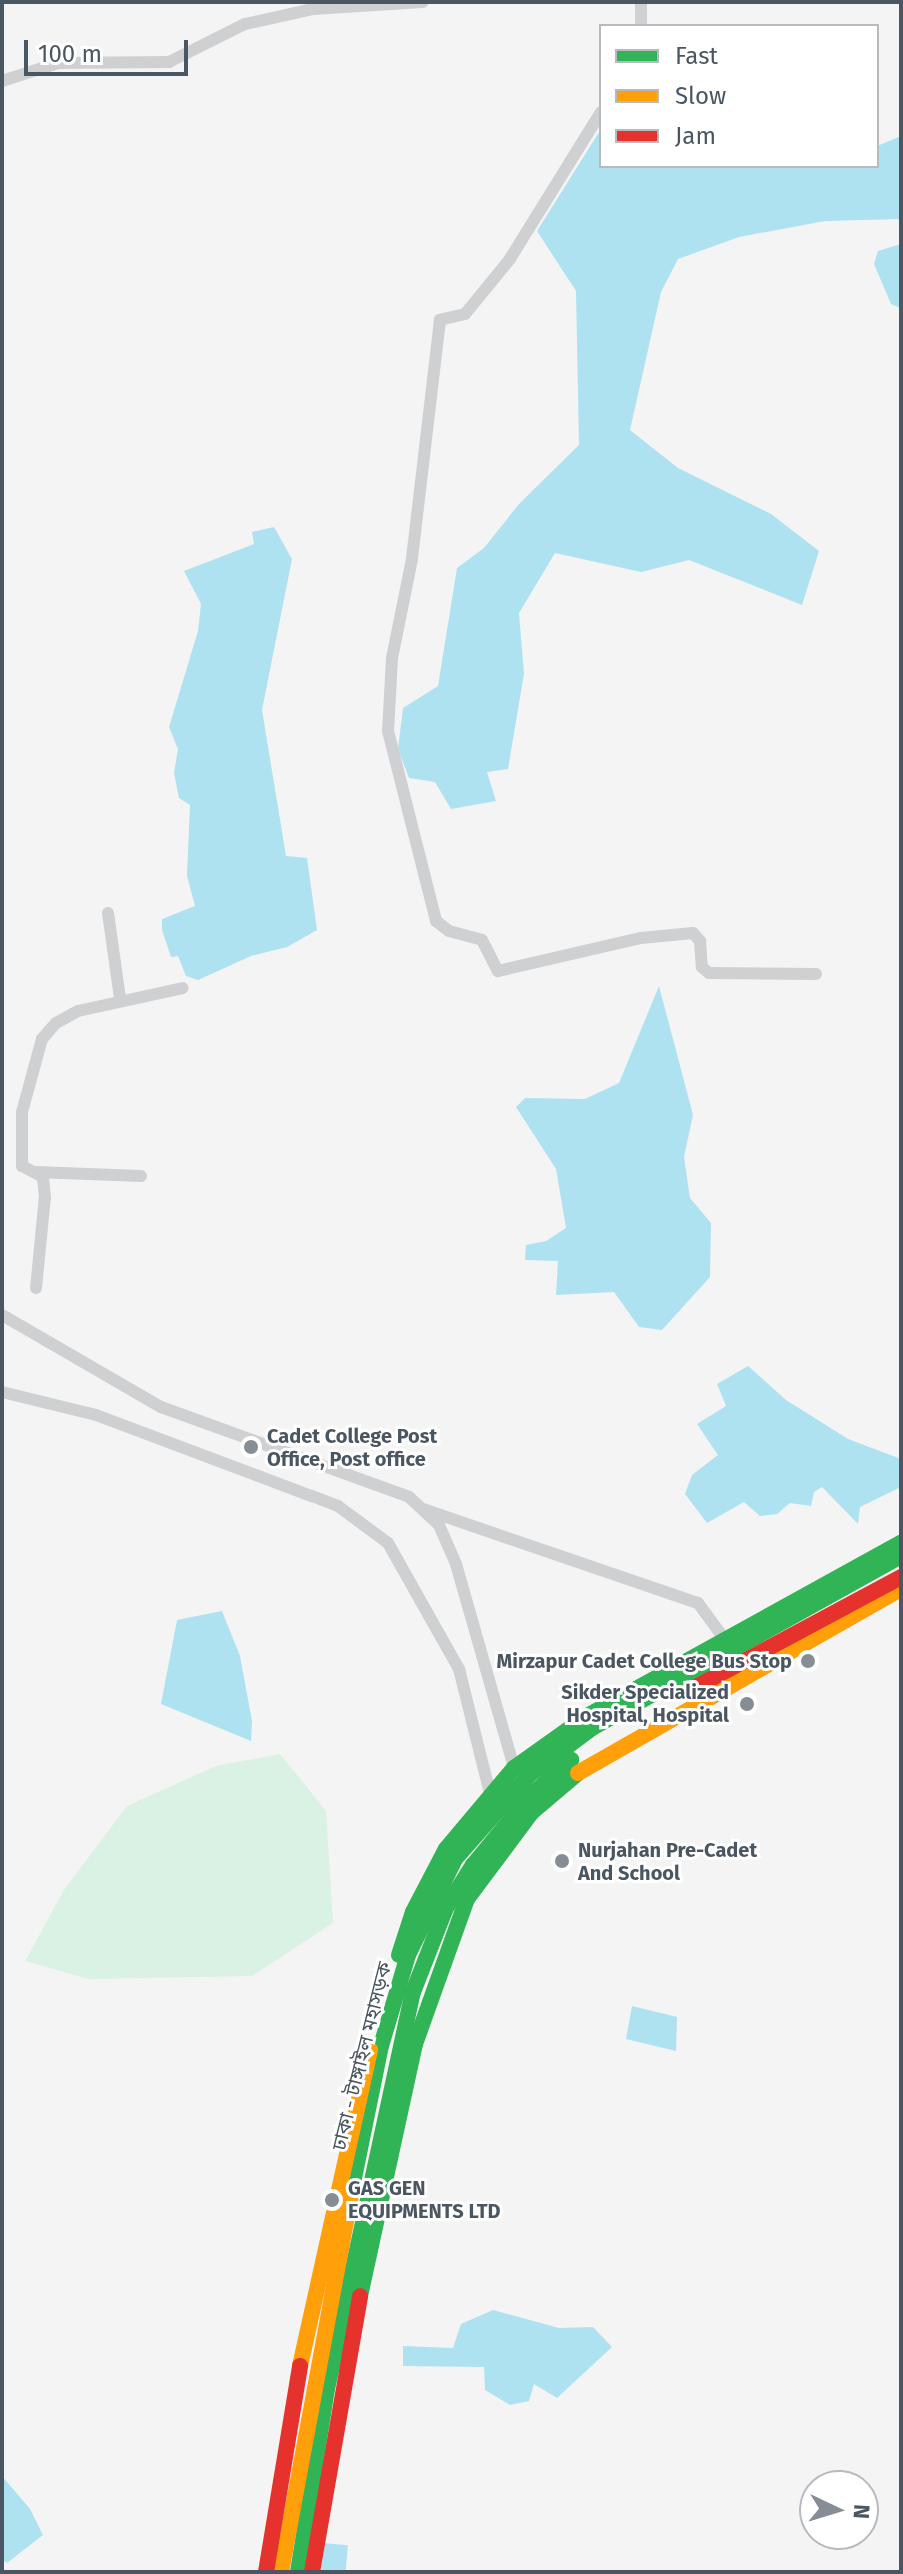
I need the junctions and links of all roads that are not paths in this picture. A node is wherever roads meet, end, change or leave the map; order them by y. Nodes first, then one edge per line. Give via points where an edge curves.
1 (423, 2) edge
2 (641, 2) edge
3 (641, 24) edge
4 (2, 81) edge
5 (599, 115) edge
6 (108, 913) dead end
7 (816, 974) dead end
8 (183, 988) dead end
9 (120, 998) junction
10 (36, 1172) junction
11 (141, 1176) dead end
12 (36, 1288) dead end
13 (2, 1315) edge
14 (2, 1392) edge
15 (422, 1509) junction
16 (901, 1543) edge
17 (901, 1556) edge
18 (901, 1577) edge
19 (901, 1589) edge
20 (728, 1644) junction
21 (514, 1768) junction
22 (490, 1793) junction
23 (287, 2478) junction
24 (266, 2572) edge
25 (281, 2572) edge
26 (298, 2572) edge
27 (312, 2572) edge

1 - 4 street via 313,9 245,24 169,62 58,63
2 - 3 street
5 - 7 street via 510,259 465,314 440,320 412,559 392,658 388,731 436,921 449,931 482,940 498,971 641,938 693,933 700,941 702,967 709,973
6 - 9 street
8 - 9 street
9 - 10 street via 78,1011 56,1023 42,1039 22,1112 22,1166
10 - 11 street
10 - 12 street via 43,1177 45,1197
13 - 15 street via 161,1407 409,1497
14 - 22 street via 96,1415 312,1496 338,1506 378,1535 398,1555 453,1655
15 - 20 street via 698,1603
15 - 21 street via 439,1525 456,1564
16 - 20 main road
17 - 20 main road, ঢাকা - টাঙ্গাইল মহাসড়ক
18 - 26 main road, ঢাকা - টাঙ্গাইল মহাসড়ক via 627,1723 570,1761 508,1820 446,1908 413,1992 381,2120 327,2389
19 - 27 main road via 592,1761 531,1813 467,1899 412,2060 347,2354
20 - 21 main road via 587,1716
20 - 23 main road, ঢাকা - টাঙ্গাইল মহাসড়ক via 592,1728 529,1775 474,1833 427,1908 381,2046
21 - 22 main road
22 - 23 main road via 446,1849 413,1912 372,2041
23 - 24 main road
23 - 25 main road, ঢাকা - টাঙ্গাইল মহাসড়ক

